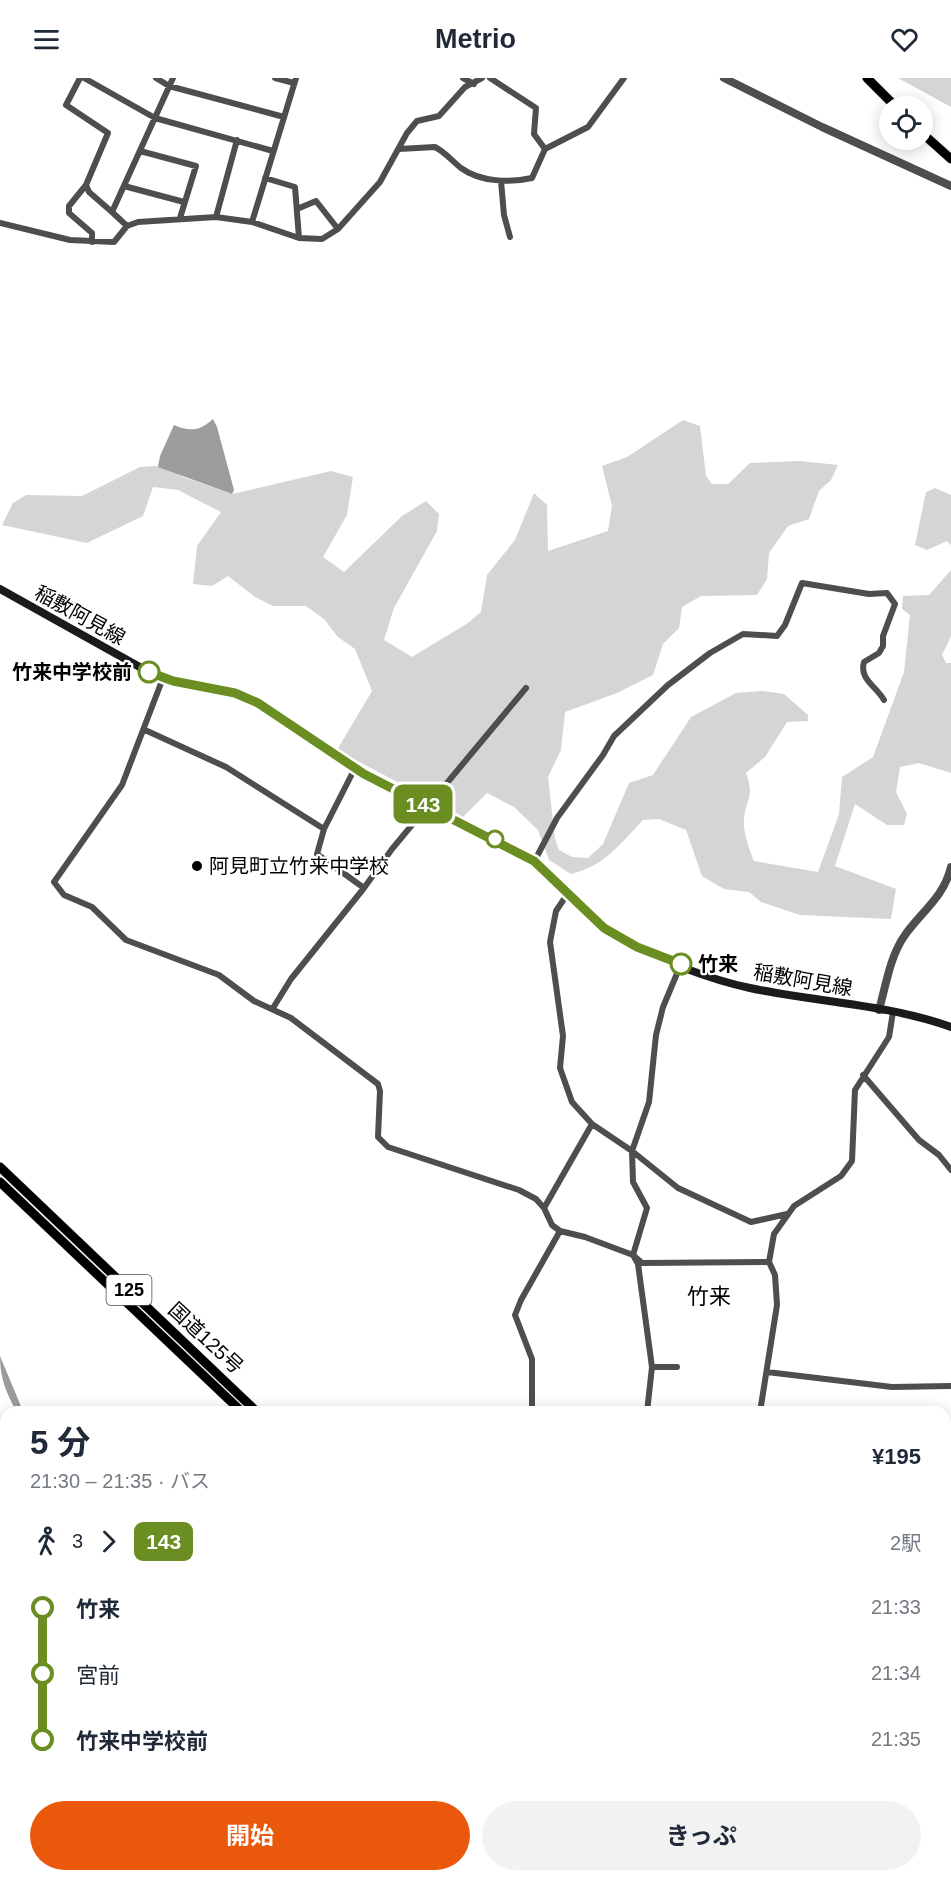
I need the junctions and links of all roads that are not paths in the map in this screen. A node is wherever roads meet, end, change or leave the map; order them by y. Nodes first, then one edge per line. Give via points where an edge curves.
1 (82, 78) edge
2 (156, 78) edge
3 (173, 78) edge
4 (275, 78) edge
5 (463, 78) edge
6 (482, 78) edge
7 (490, 78) edge
8 (624, 78) edge
9 (724, 78) edge
10 (867, 78) edge
11 (295, 80) edge
12 (474, 84) junction
13 (170, 86) junction
14 (885, 96) edge
15 (284, 117) junction
16 (155, 118) junction
17 (237, 140) junction
18 (933, 143) edge
19 (399, 149) junction
20 (545, 149) junction
21 (140, 151) junction
22 (273, 152) junction
23 (951, 159) edge
24 (265, 178) junction
25 (501, 181) junction
26 (86, 184) junction
27 (124, 186) junction
28 (951, 186) edge
29 (184, 202) junction
30 (297, 209) junction
31 (112, 212) junction
32 (216, 217) junction
33 (180, 218) junction
34 (252, 222) junction
35 (0, 223) edge
36 (127, 226) junction
37 (338, 229) junction
38 (510, 237) dead end
39 (299, 238) junction
40 (92, 242) junction
41 (0, 589) edge
42 (163, 678) junction
43 (526, 688) dead end
44 (884, 700) dead end
45 (145, 730) junction
46 (355, 768) junction
47 (429, 807) junction
48 (324, 829) junction
49 (534, 861) junction
50 (951, 867) edge
51 (364, 888) junction
52 (567, 893) junction
53 (681, 964) junction
54 (273, 1008) junction
55 (879, 1010) junction
56 (893, 1012) junction
57 (951, 1027) edge
58 (863, 1075) junction
59 (592, 1124) junction
60 (632, 1150) junction
61 (0, 1167) edge
62 (951, 1170) edge
63 (0, 1182) edge
64 (544, 1208) junction
65 (787, 1214) junction
66 (560, 1231) junction
67 (633, 1255) junction
68 (769, 1262) junction
69 (652, 1367) junction
70 (677, 1367) dead end
71 (767, 1372) junction
72 (951, 1386) edge
73 (236, 1406) edge
74 (251, 1406) edge
75 (531, 1406) edge
76 (648, 1406) edge
77 (761, 1406) edge

1 - 16 street
1 - 26 street via 66,105 108,133
2 - 13 street
3 - 13 street
4 - 11 street
5 - 12 street
6 - 12 street
7 - 20 street via 536,108 534,134
8 - 20 street via 588,127
9 - 28 street
10 - 14 main road
11 - 15 street
12 - 19 street via 465,87 439,116 417,121
13 - 15 street
13 - 16 street
15 - 22 street
16 - 17 street
16 - 21 street
17 - 22 street
17 - 32 street
18 - 23 main road
19 - 25 street via 435,147 462,169
19 - 37 street via 380,182
20 - 25 street via 532,178
21 - 27 street
21 - 29 street via 196,166
22 - 24 street
24 - 30 street via 295,187
24 - 34 street
25 - 38 street
26 - 31 street via 89,192
26 - 40 street via 69,206 69,213 92,233
27 - 29 street
27 - 31 street
29 - 33 street
30 - 37 street via 316,201
30 - 39 street
31 - 36 street
32 - 33 street
32 - 34 street
33 - 36 street
34 - 39 street
35 - 40 street
36 - 40 street via 114,242
37 - 39 street via 322,238
41 - 42 main road, 稲敷阿見線
42 - 45 street
42 - 46 main road, 稲敷阿見線 via 247,697
43 - 47 street
44 - 49 street via 862,675 862,669 864,662 883,646 895,604 887,593 869,594 802,583 777,636 743,634 727,643 668,685 614,736 557,818
45 - 48 street via 226,767
45 - 54 street via 122,785 55,886 64,895 92,908 126,940 208,970 254,1001
46 - 47 main road, 稲敷阿見線
46 - 48 street
47 - 49 main road, 稲敷阿見線
47 - 51 street
48 - 51 street via 316,854
49 - 52 main road, 稲敷阿見線
50 - 55 street via 944,890 904,936
51 - 54 street via 291,979
52 - 53 main road, 稲敷阿見線 via 589,916 621,939
52 - 59 street via 556,911 550,942 564,1036 560,1068 572,1102
53 - 55 main road, 稲敷阿見線 via 750,988
53 - 60 street via 663,1007 649,1102
54 - 64 street via 378,1083 378,1137 388,1147 519,1190
55 - 56 main road, 稲敷阿見線
56 - 57 main road, 稲敷阿見線
56 - 58 street via 889,1036
58 - 62 street via 919,1140
58 - 65 street via 853,1097 852,1161 841,1176
59 - 60 street
59 - 64 street
60 - 65 street via 678,1188 739,1219 758,1223
60 - 67 street via 633,1182 647,1208
61 - 74 main road, 国道125号 / 125
63 - 73 main road, 国道125号 / 125
64 - 66 street via 552,1225
65 - 68 street via 774,1234
66 - 67 street
66 - 75 street via 515,1315 532,1359
67 - 68 street via 642,1263
67 - 69 street via 638,1264
68 - 71 street via 775,1275 777,1305
69 - 70 street
69 - 76 street
71 - 72 street via 892,1387
71 - 77 street

